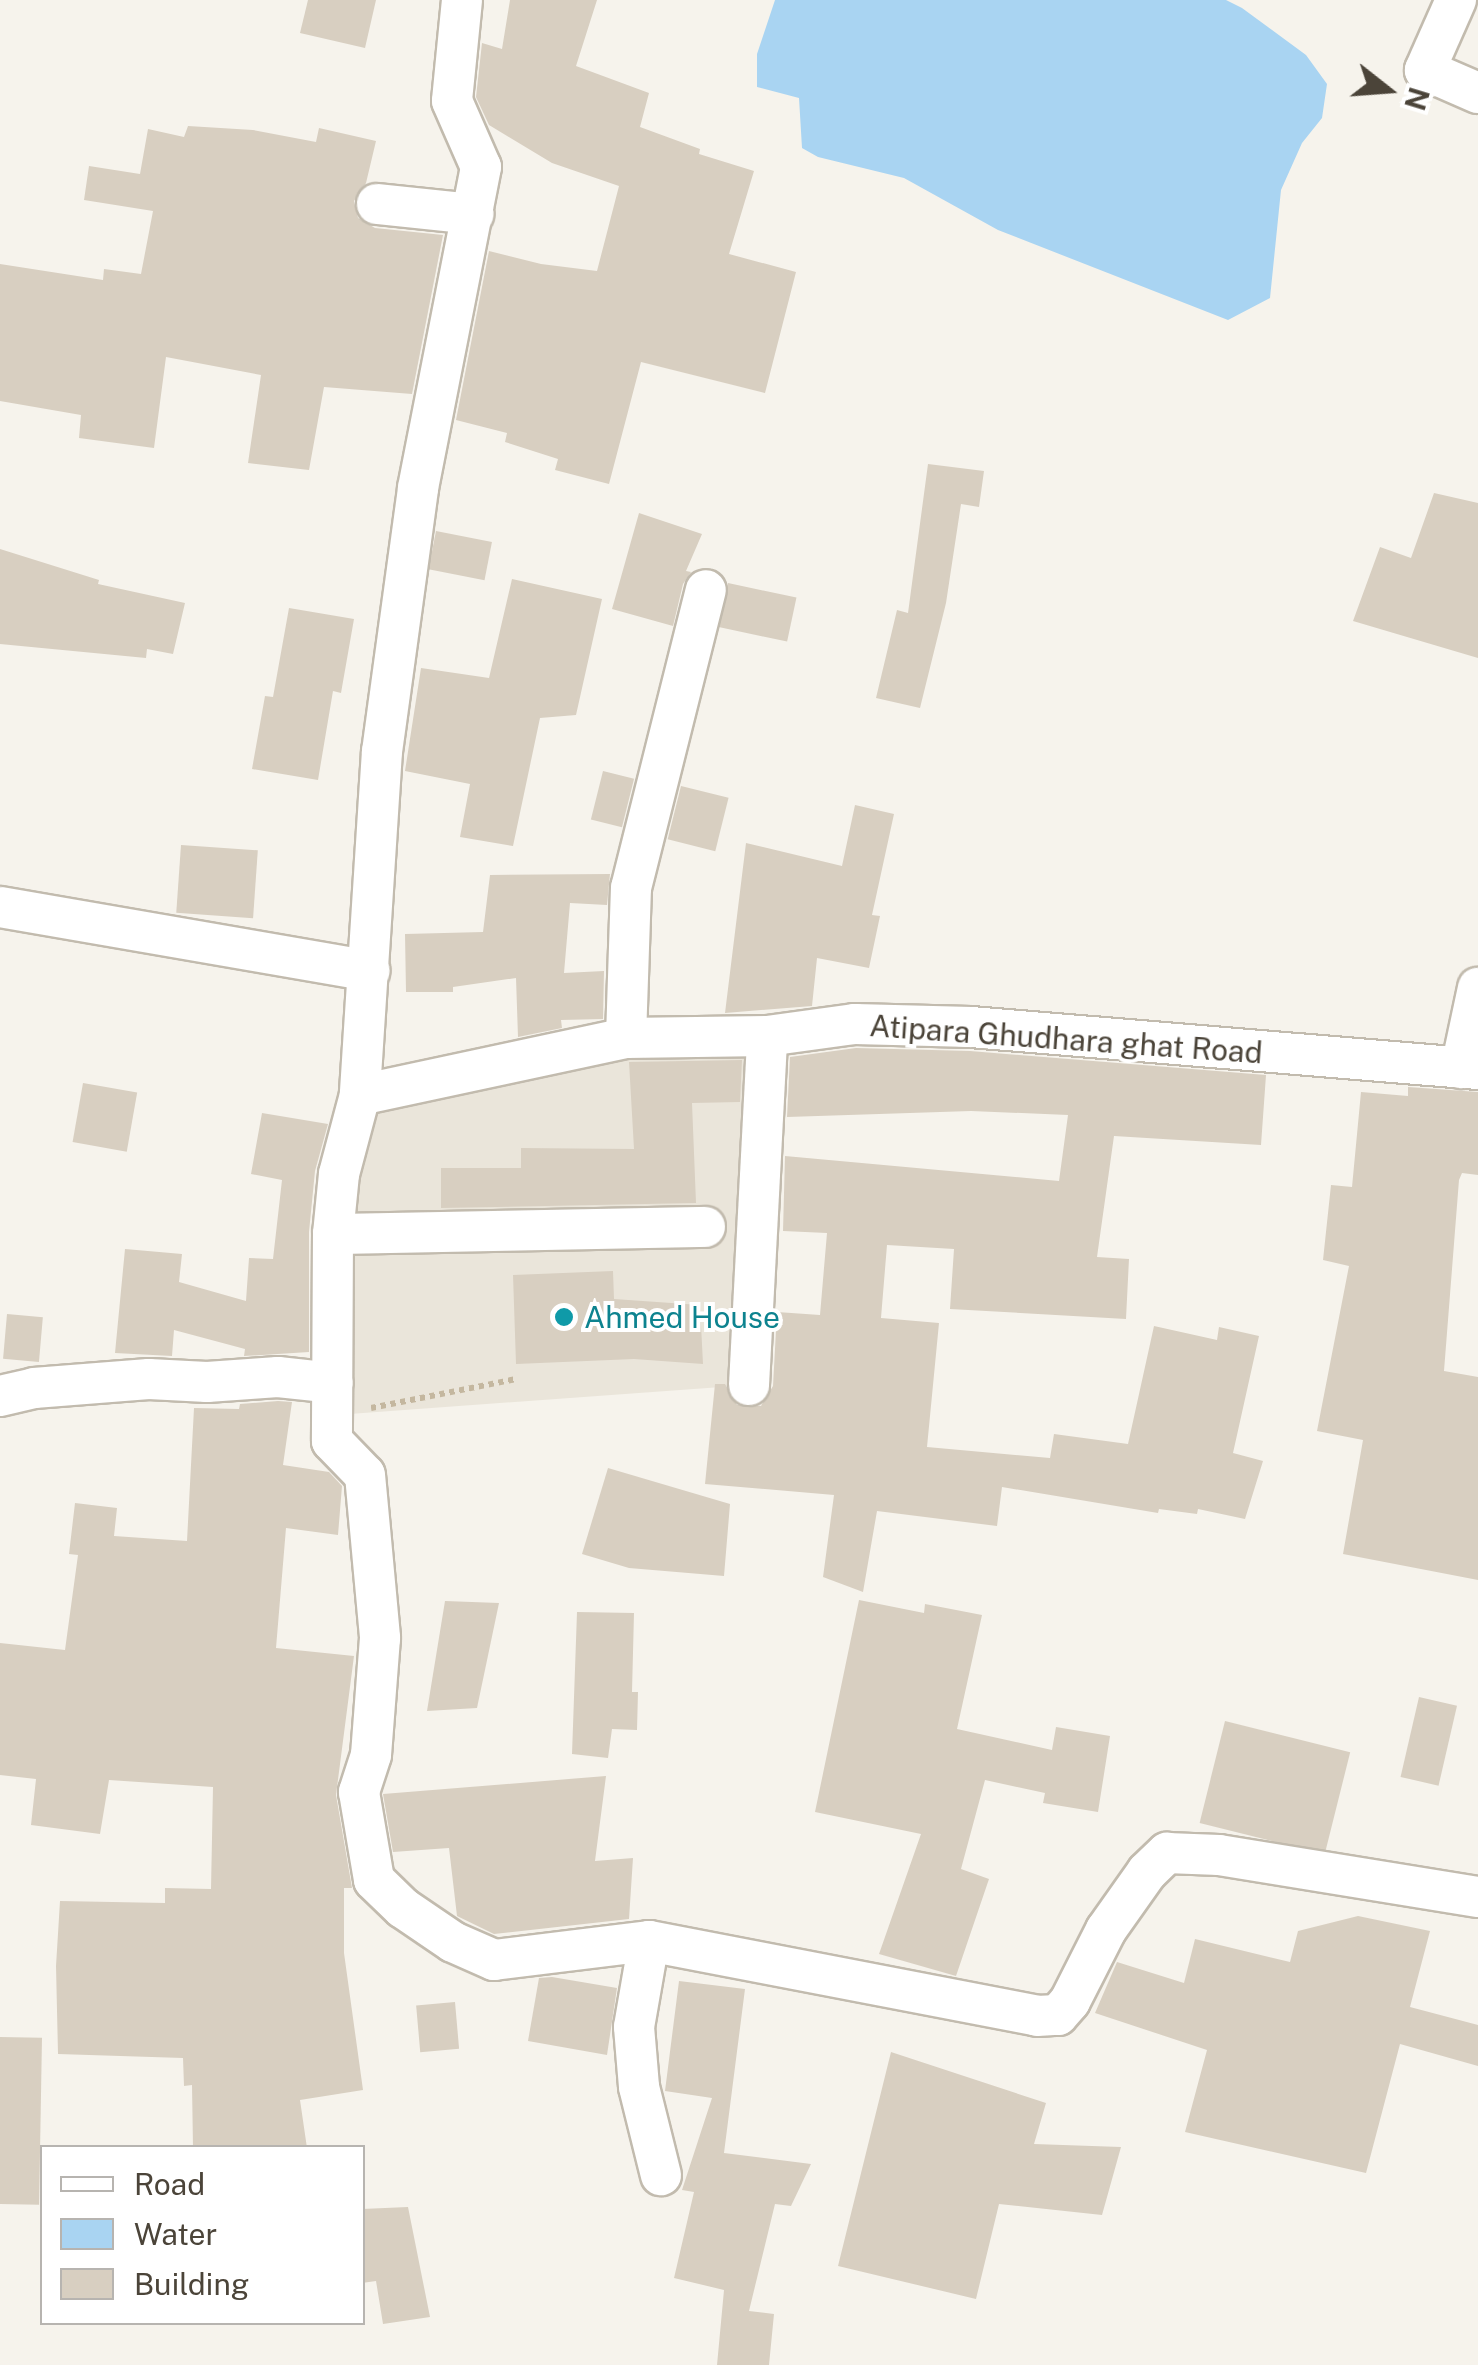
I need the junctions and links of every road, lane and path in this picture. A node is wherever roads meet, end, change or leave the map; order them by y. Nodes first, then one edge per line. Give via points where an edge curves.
1 (462, 0) edge
2 (1456, 0) edge
3 (1478, 93) edge
4 (377, 204) dead end
5 (473, 214) junction
6 (706, 590) dead end
7 (0, 907) edge
8 (369, 970) junction
9 (1478, 988) edge
10 (767, 1036) junction
11 (626, 1038) junction
12 (1470, 1069) edge
13 (360, 1095) junction
14 (704, 1227) dead end
15 (332, 1234) junction
16 (516, 1379) dead end
17 (749, 1385) dead end
18 (0, 1396) edge
19 (343, 1397) junction
20 (1478, 1897) edge
21 (649, 1941) junction
22 (660, 2174) dead end

1 - 5 street via 452,101 481,167
2 - 3 street via 1425,70
4 - 5 street
5 - 8 street via 418,489 382,750
6 - 11 street via 631,888
7 - 8 street
8 - 13 street
9 - 12 street
10 - 11 street, Atipara Ghudhara ghat Road
10 - 12 street, Atipara Ghudhara ghat Road via 855,1024 971,1027
10 - 17 street
11 - 13 street, Atipara Ghudhara ghat Road
13 - 15 street
14 - 15 street
15 - 19 street
16 - 19 path
18 - 19 street via 149,1379 278,1376
19 - 21 street via 332,1441 365,1475 380,1638 371,1755 360,1792 374,1880 453,1942 494,1960
20 - 21 street via 1220,1855 1166,1853 1106,1930 1070,2001 1058,2014 1037,2016
21 - 22 street via 634,2027 639,2088

